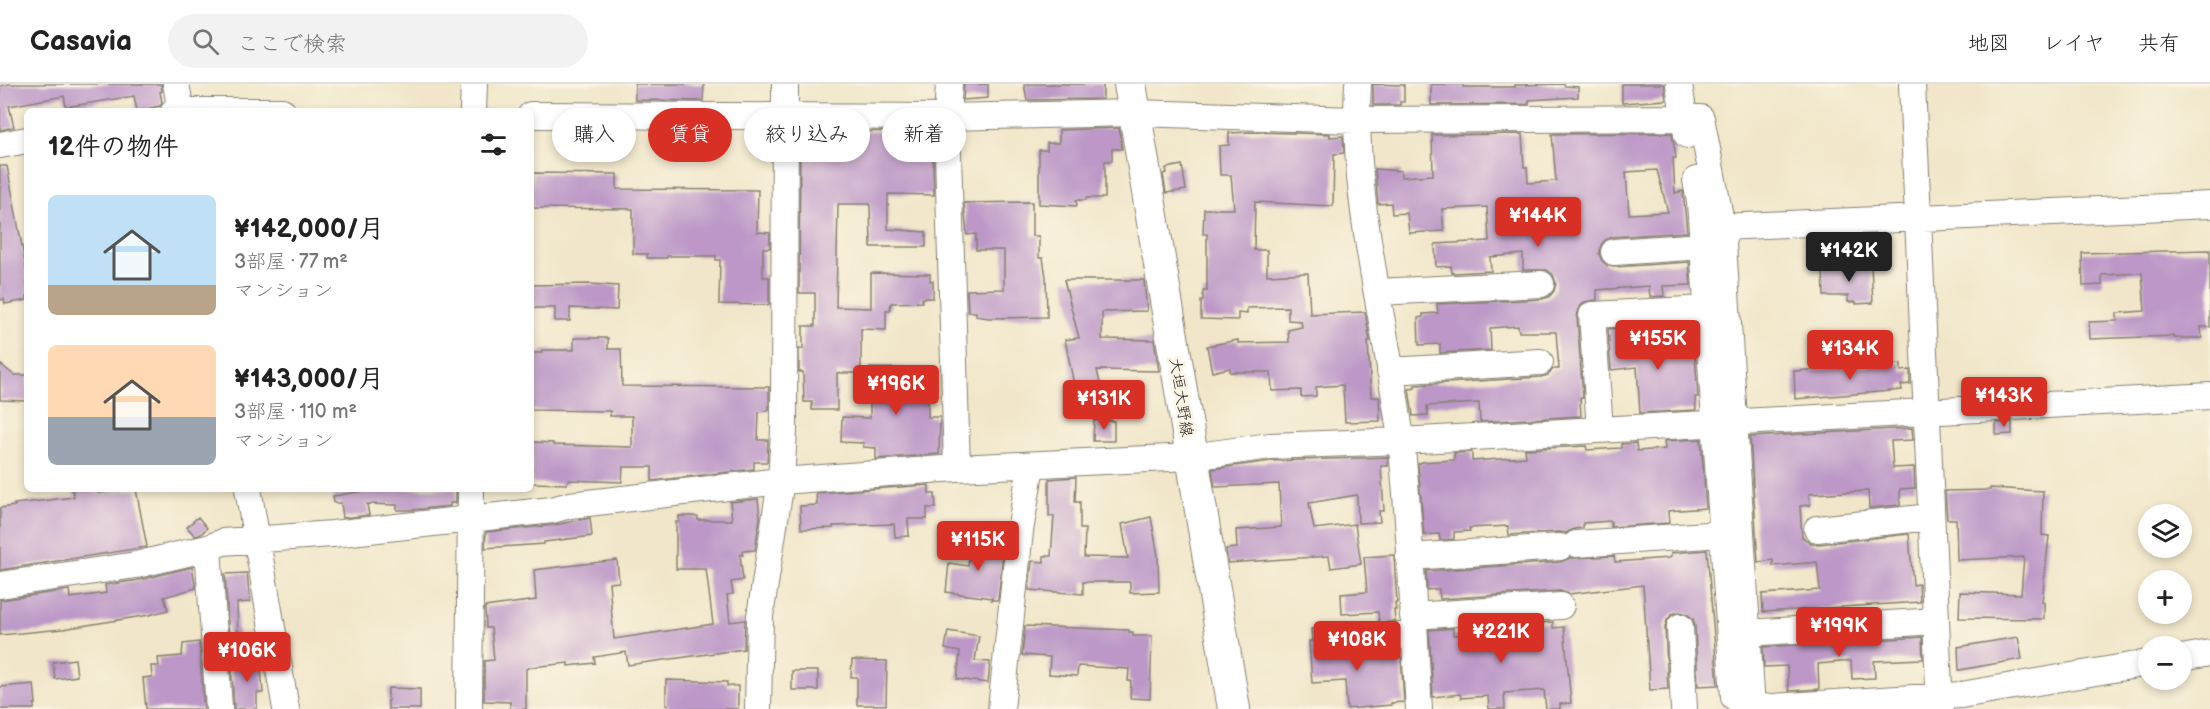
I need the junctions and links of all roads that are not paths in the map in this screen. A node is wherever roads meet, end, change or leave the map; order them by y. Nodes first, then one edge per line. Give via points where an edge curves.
1 (176, 84) edge
2 (474, 84) edge
3 (785, 84) edge
4 (949, 84) edge
5 (1358, 84) edge
6 (1679, 84) edge
7 (1912, 84) edge
8 (1132, 99) edge
9 (178, 108) edge
10 (473, 108) edge
11 (784, 108) edge
12 (948, 108) edge
13 (534, 115) edge
14 (966, 115) edge
15 (744, 116) edge
16 (1683, 119) junction
17 (1356, 120) junction
18 (24, 141) edge
19 (0, 145) edge
20 (784, 162) edge
21 (948, 162) edge
22 (2210, 205) edge
23 (1918, 219) junction
24 (1722, 227) junction
25 (1703, 246) junction
26 (1614, 252) dead end
27 (1540, 284) dead end
28 (1377, 292) junction
29 (1707, 309) junction
30 (1540, 362) dead end
31 (1390, 371) junction
32 (2210, 396) edge
33 (1926, 411) junction
34 (1723, 422) junction
35 (1600, 430) junction
36 (1401, 441) junction
37 (1191, 457) junction
38 (1031, 466) junction
39 (957, 468) junction
40 (781, 481) junction
41 (249, 492) edge
42 (471, 492) edge
43 (1931, 517) junction
44 (471, 519) junction
45 (1817, 529) dead end
46 (1722, 534) junction
47 (257, 539) junction
48 (208, 548) junction
49 (1409, 557) junction
50 (0, 585) edge
51 (1561, 606) dead end
52 (1936, 621) junction
53 (1413, 626) junction
54 (1680, 627) dead end
55 (1747, 633) junction
56 (1347, 640) dead end
57 (2210, 653) edge
58 (2192, 656) edge
59 (2138, 665) edge
60 (1940, 703) edge
61 (219, 709) edge
62 (286, 709) edge
63 (469, 709) edge
64 (758, 709) edge
65 (1001, 709) edge
66 (1234, 709) edge
67 (1419, 709) edge
68 (1684, 709) edge
69 (1735, 709) edge
70 (1742, 709) edge
71 (1752, 709) edge

1 - 9 street
2 - 10 street
3 - 11 street
4 - 12 street
5 - 17 street
6 - 16 street
7 - 23 street
8 - 14 street
8 - 17 street
8 - 37 main road, 大垣大野線
13 - 15 street
16 - 17 street
16 - 24 street via 1701,118
16 - 25 street via 1700,202
17 - 28 street via 1358,167
18 - 19 street
20 - 40 street
21 - 39 street
22 - 23 street
23 - 24 street
23 - 33 street
24 - 34 street
25 - 26 street
25 - 29 street
27 - 28 street
28 - 31 street
29 - 34 street
29 - 35 street via 1592,315
30 - 31 street
31 - 36 street
32 - 33 street
33 - 34 street
33 - 43 street
34 - 35 street
34 - 46 street
34 - 55 street
35 - 36 street
36 - 37 street via 1270,446
36 - 49 street
37 - 38 street
37 - 66 main road, 大垣大野線
38 - 39 street
38 - 65 street
39 - 40 street
40 - 44 street
40 - 64 street via 760,616
41 - 47 street
42 - 44 street
43 - 45 street
43 - 52 street
44 - 47 street
44 - 63 street
46 - 49 street
46 - 69 street
47 - 48 street via 223,542
47 - 62 street
48 - 50 street via 136,565
48 - 61 street
49 - 53 street
51 - 53 street
52 - 55 street
52 - 60 street
53 - 56 street
53 - 67 street
54 - 68 street
55 - 71 street
57 - 58 street
59 - 60 street via 1961,695
60 - 71 street
70 - 71 street

